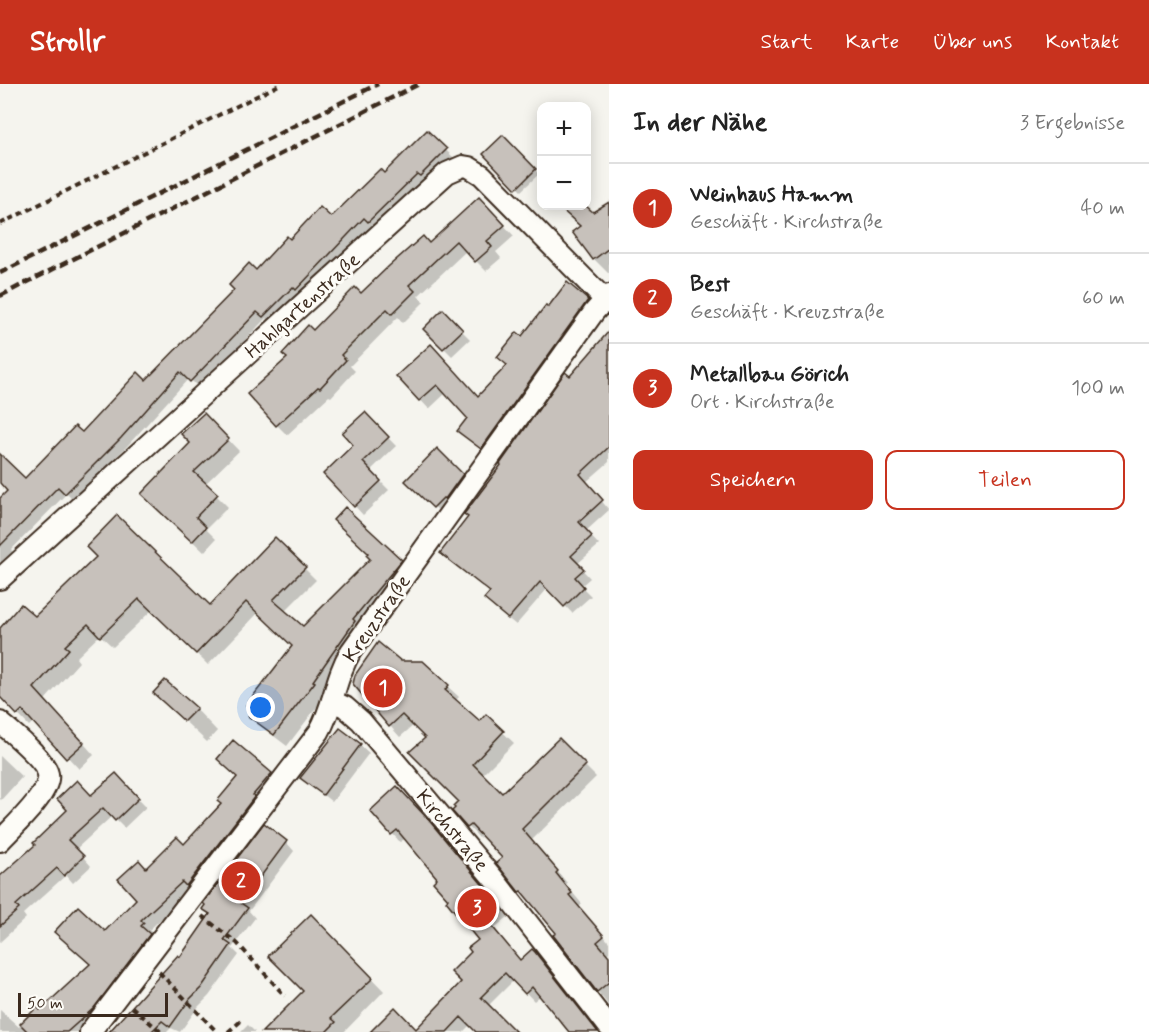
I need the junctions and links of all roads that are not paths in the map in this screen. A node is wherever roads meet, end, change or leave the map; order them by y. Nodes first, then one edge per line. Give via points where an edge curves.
1 (608, 299) edge
2 (0, 579) edge
3 (332, 701) junction
4 (0, 722) edge
5 (0, 841) edge
6 (609, 1027) edge
7 (90, 1032) edge

1 - 2 street, Hahlgartenstraße via 482,176 469,167 455,169
1 - 3 street, Kreuzstraße via 351,651 336,679
3 - 6 street, Kirchstraße via 362,721 506,894
3 - 7 street, Kreuzstraße via 319,732
4 - 5 street via 46,768 49,781

